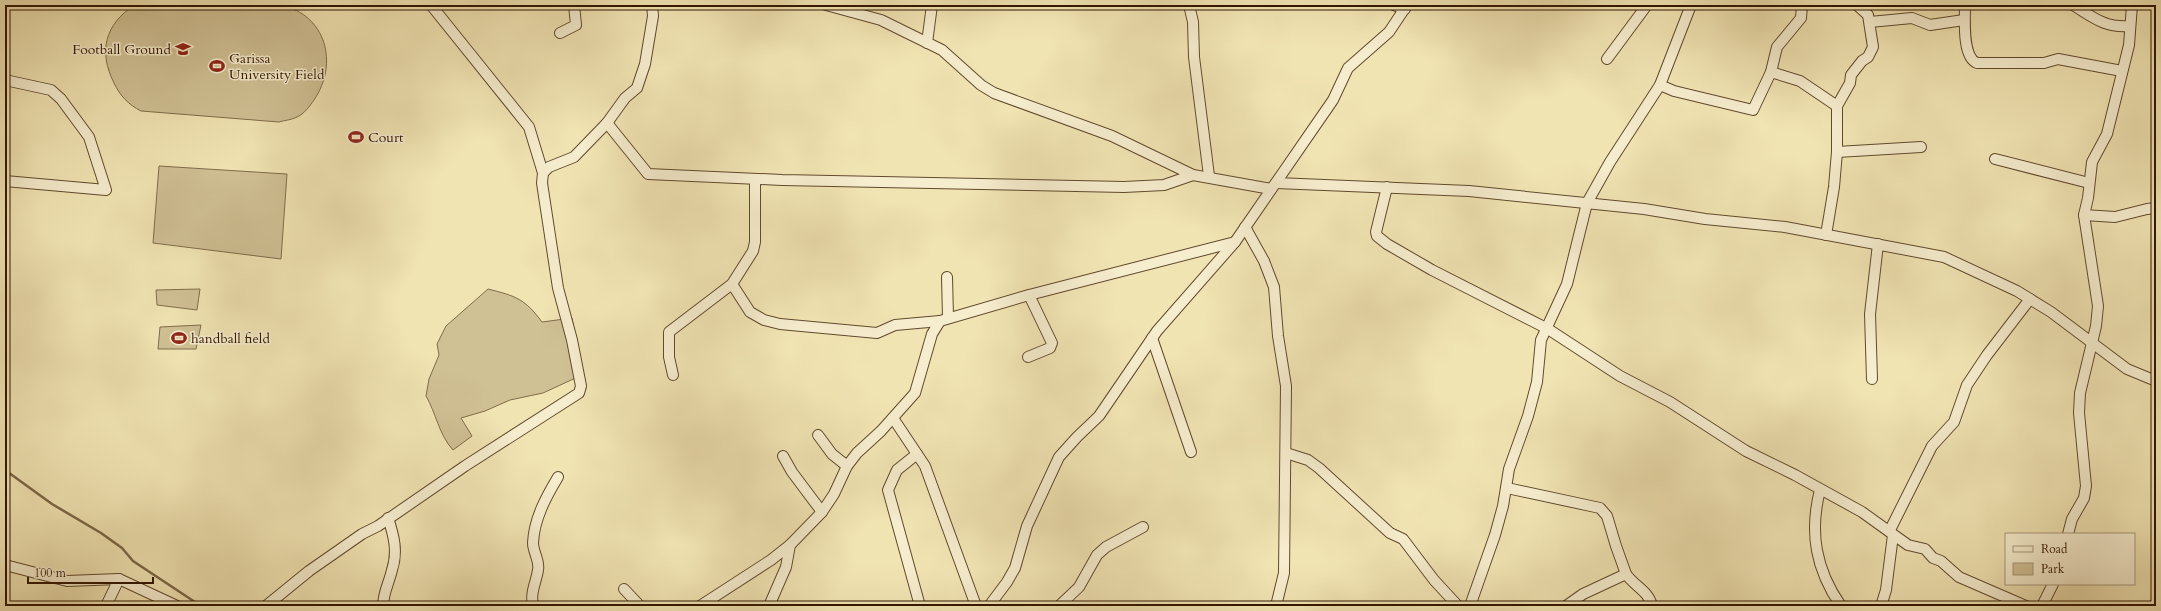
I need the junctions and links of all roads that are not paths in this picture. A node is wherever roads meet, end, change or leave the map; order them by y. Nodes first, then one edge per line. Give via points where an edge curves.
1 (431, 5) edge
2 (574, 5) edge
3 (652, 5) edge
4 (826, 5) edge
5 (932, 5) edge
6 (1189, 5) edge
7 (1394, 5) edge
8 (1647, 5) edge
9 (1691, 5) edge
10 (1802, 5) edge
11 (1857, 5) edge
12 (1965, 5) edge
13 (2073, 5) edge
14 (2132, 5) edge
15 (1406, 7) edge
16 (1964, 20) junction
17 (1870, 22) junction
18 (2130, 26) junction
19 (560, 33) dead end
20 (927, 43) junction
21 (1607, 59) dead end
22 (2122, 71) junction
23 (1771, 72) junction
24 (5, 80) edge
25 (1660, 85) junction
26 (1837, 106) junction
27 (607, 123) junction
28 (1921, 147) dead end
29 (1837, 152) junction
30 (1995, 159) dead end
31 (543, 173) junction
32 (1193, 175) junction
33 (1209, 176) junction
34 (755, 179) junction
35 (5, 181) edge
36 (2089, 183) junction
37 (1273, 186) junction
38 (1387, 187) junction
39 (1587, 203) junction
40 (2156, 208) edge
41 (2084, 215) junction
42 (1245, 227) junction
43 (1826, 235) junction
44 (1235, 242) junction
45 (1878, 244) junction
46 (947, 277) dead end
47 (732, 284) junction
48 (1030, 296) junction
49 (2030, 299) junction
50 (944, 319) junction
51 (1548, 329) junction
52 (1152, 338) junction
53 (2091, 343) junction
54 (1028, 357) dead end
55 (673, 375) dead end
56 (1872, 378) dead end
57 (2156, 381) edge
58 (894, 418) junction
59 (818, 435) dead end
60 (1191, 452) dead end
61 (1286, 453) junction
62 (917, 454) junction
63 (783, 456) dead end
64 (847, 466) junction
65 (558, 477) dead end
66 (1507, 488) junction
67 (1820, 490) junction
68 (822, 512) junction
69 (388, 518) junction
70 (1143, 527) dead end
71 (1891, 533) junction
72 (2068, 533) edge
73 (790, 544) junction
74 (5, 565) edge
75 (1626, 574) junction
76 (119, 579) junction
77 (2052, 585) edge
78 (624, 589) dead end
79 (106, 606) edge
80 (177, 606) edge
81 (266, 606) edge
82 (383, 606) edge
83 (533, 606) edge
84 (640, 606) edge
85 (700, 606) edge
86 (769, 606) edge
87 (920, 606) edge
88 (976, 606) edge
89 (989, 606) edge
90 (1059, 606) edge
91 (1276, 606) edge
92 (1458, 606) edge
93 (1470, 606) edge
94 (1566, 606) edge
95 (1652, 606) edge
96 (1841, 606) edge
97 (1881, 606) edge
98 (2026, 606) edge
99 (2042, 606) edge

1 - 31 street via 528,127
2 - 19 street via 576,25
3 - 27 street via 653,16 642,78 637,88 625,98
4 - 20 street via 868,15
5 - 20 street
6 - 33 street
7 - 15 street
8 - 21 street
9 - 25 street
10 - 23 street via 1801,18 1777,47
11 - 17 street via 1868,15
12 - 16 street
13 - 18 street via 2106,24 2115,27
14 - 18 street
15 - 37 street via 1388,32 1348,68 1333,100
16 - 17 street via 1930,25 1912,18
16 - 22 street via 1967,53 1977,63 2044,63 2058,59
17 - 26 street via 1873,47 1868,57 1851,75 1850,83
18 - 22 street via 2129,45
20 - 32 street via 942,50 981,85 994,93 1112,136
22 - 36 street via 2106,134 2092,162
23 - 25 street via 1753,110 1674,91
23 - 26 street via 1800,81
24 - 35 street via 51,90 61,99 89,137 106,190
25 - 39 street via 1610,162
26 - 29 street
27 - 31 street via 574,157 549,167
27 - 34 street via 648,174
28 - 29 street
29 - 43 street
30 - 36 street
31 - 69 street via 542,183 558,288 572,340 581,386 579,393
32 - 33 street
32 - 34 street via 1164,186 1124,187
33 - 37 street
34 - 47 street via 755,242 753,251
36 - 41 street
37 - 38 street
37 - 42 street
38 - 39 street via 1469,191
38 - 51 street via 1376,229 1377,236 1432,270
39 - 43 street via 1677,213 1751,225 1785,227
39 - 51 street via 1566,284
40 - 41 street via 2115,217
41 - 53 street via 2098,306
42 - 44 street
42 - 61 street via 1264,261 1274,286 1286,386
43 - 45 street
44 - 48 street
44 - 52 street
45 - 49 street via 1944,257
45 - 56 street via 1870,314
46 - 50 street
47 - 50 street via 750,312 780,324 877,333 895,325
47 - 55 street via 669,332 669,357
48 - 50 street
48 - 54 street via 1052,343 1050,348
49 - 53 street
49 - 71 street via 1967,385 1954,422 1932,446
50 - 58 street via 932,334 915,393
51 - 66 street via 1541,340 1537,382 1509,468
51 - 67 street via 1620,376 1670,402 1746,451
52 - 60 street
52 - 89 street via 1099,416 1059,457 1027,526 1015,568
53 - 57 street via 2127,369
53 - 72 street via 2080,393 2079,414 2086,486 2084,498 2072,519
58 - 62 street
58 - 64 street
59 - 64 street via 832,454
61 - 91 street via 1284,574
61 - 92 street via 1308,460 1319,468 1390,533 1403,539 1434,580
62 - 87 street via 897,470 888,490
62 - 88 street via 934,486
63 - 68 street
64 - 68 street via 841,483
65 - 83 street via 543,502 536,528 533,544 539,569 531,596
66 - 75 street via 1600,508 1607,516
66 - 93 street via 1495,535
67 - 71 street via 1862,512
67 - 96 street via 1816,538 1820,568 1828,588
68 - 73 street
69 - 81 street via 309,571
69 - 82 street via 394,536 395,552 393,569 383,595
70 - 90 street via 1106,547 1097,555 1079,587
71 - 97 street via 1886,590
71 - 98 street via 1908,545 1925,549 1933,558 1941,561 1960,577
73 - 85 street via 771,560
73 - 86 street via 786,567
74 - 76 street via 67,581
75 - 94 street via 1583,594
75 - 95 street via 1631,582 1646,593
76 - 79 street
76 - 80 street
77 - 99 street
78 - 84 street

